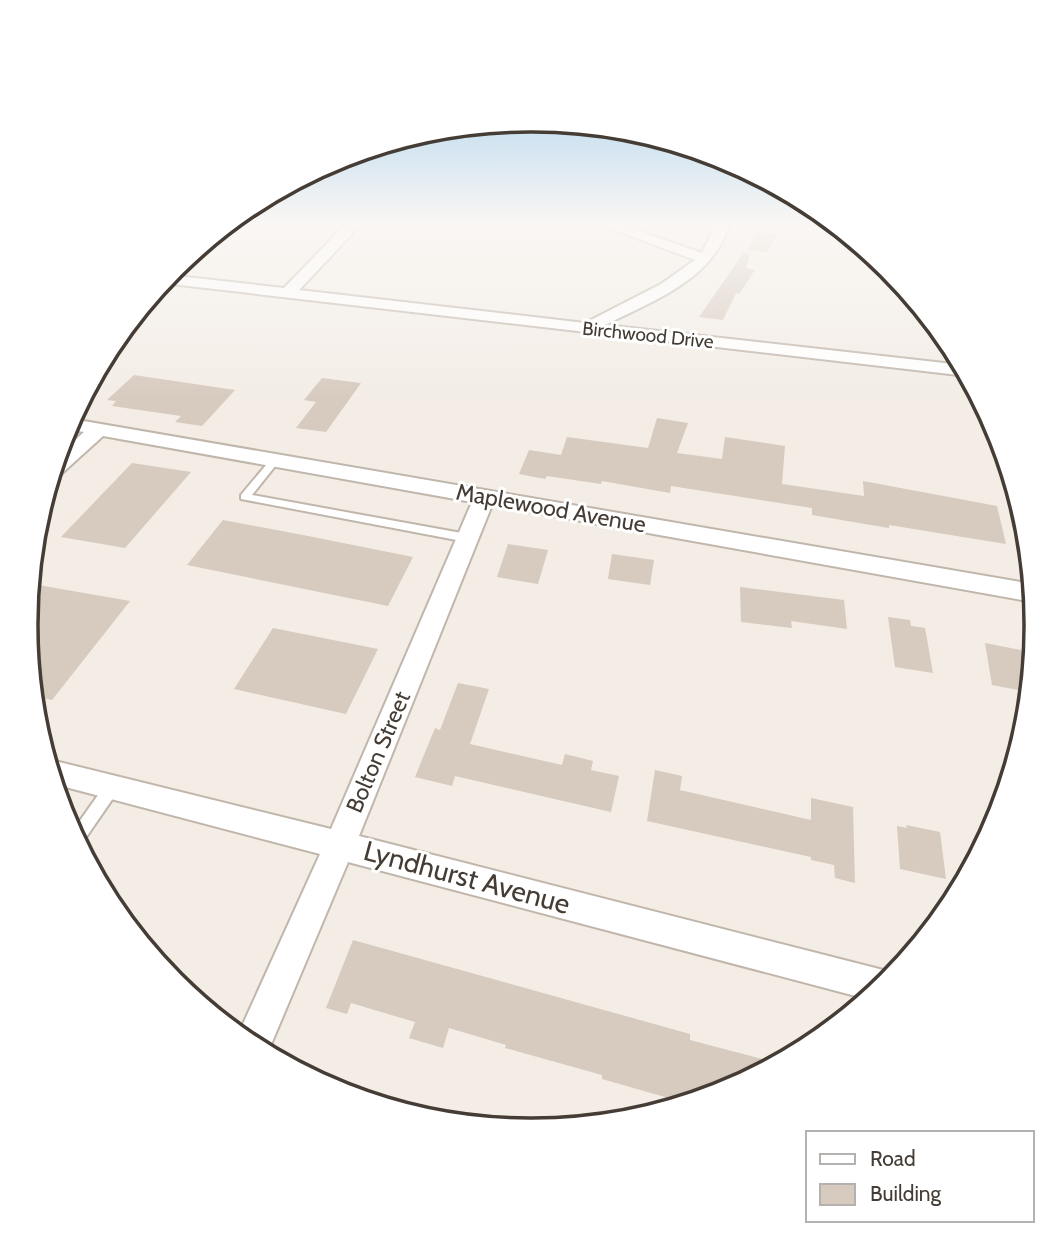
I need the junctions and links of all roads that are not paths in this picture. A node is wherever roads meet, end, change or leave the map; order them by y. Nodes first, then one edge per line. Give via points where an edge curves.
1 (203, 283) edge
2 (297, 283) edge
3 (669, 283) edge
4 (288, 293) junction
5 (587, 328) junction
6 (952, 370) edge
7 (81, 426) edge
8 (99, 429) junction
9 (69, 457) edge
10 (275, 460) junction
11 (485, 496) junction
12 (467, 538) junction
13 (1022, 591) edge
14 (62, 773) edge
15 (113, 786) junction
16 (83, 829) edge
17 (340, 844) junction
18 (869, 982) edge
19 (258, 1035) edge

1 - 4 street, Birchwood Drive
2 - 4 street
3 - 5 street
4 - 5 street, Birchwood Drive
5 - 6 street, Birchwood Drive
7 - 8 street, Maplewood Avenue
8 - 9 street
8 - 10 street, Maplewood Avenue
10 - 11 street, Maplewood Avenue
10 - 12 lane via 245,497
11 - 12 street, Bolton Street
11 - 13 street, Maplewood Avenue
12 - 17 street, Bolton Street
14 - 15 street, Lyndhurst Avenue
15 - 16 lane
15 - 17 street, Lyndhurst Avenue
17 - 18 street, Lyndhurst Avenue
17 - 19 street, Bolton Street

